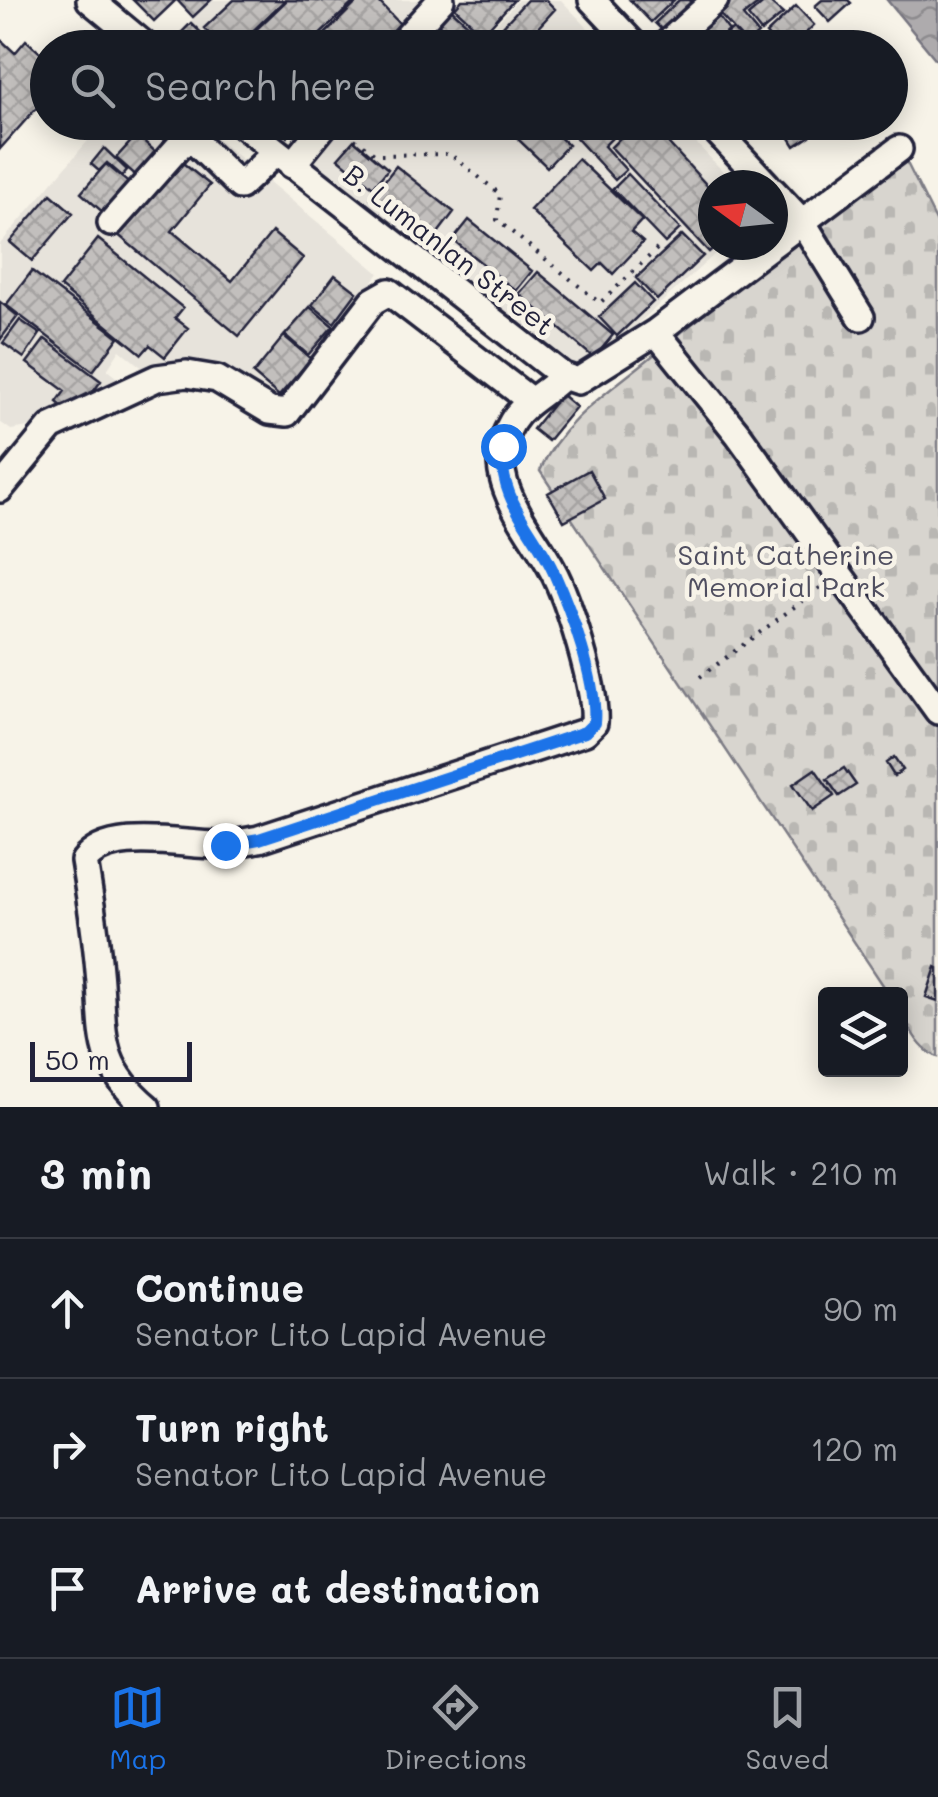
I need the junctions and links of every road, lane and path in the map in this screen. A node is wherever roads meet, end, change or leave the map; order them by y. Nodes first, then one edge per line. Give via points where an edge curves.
1 (90, 0) edge
2 (441, 0) edge
3 (592, 0) edge
4 (715, 0) edge
5 (126, 30) edge
6 (414, 30) edge
7 (620, 30) edge
8 (682, 30) edge
9 (262, 140) edge
10 (310, 140) edge
11 (354, 140) edge
12 (725, 140) edge
13 (898, 149) dead end
14 (284, 158) junction
15 (753, 170) edge
16 (788, 207) edge
17 (803, 223) junction
18 (111, 224) dead end
19 (658, 248) dead end
20 (861, 317) dead end
21 (656, 332) junction
22 (570, 379) junction
23 (531, 401) junction
24 (0, 489) edge
25 (840, 573) junction
26 (700, 677) dead end
27 (938, 711) edge
28 (147, 1107) edge

1 - 5 street
2 - 6 street
3 - 7 street
4 - 8 street
9 - 14 street, B. Lumanlan Street
10 - 14 street
11 - 19 path via 378,155 450,154 500,194 497,220 600,303
12 - 15 street
13 - 17 street
14 - 18 street via 240,186 188,140
14 - 22 street, B. Lumanlan Street
16 - 17 street
17 - 20 street
17 - 21 street
21 - 22 street
21 - 25 street
22 - 23 street
23 - 24 street via 389,292 372,301 288,413 270,411 217,379 158,378 50,427
23 - 28 street via 511,422 502,479 554,571 593,686 594,723 504,762 259,839 225,845 128,842 90,853 84,861 101,1035 110,1063
25 - 26 path
25 - 27 street

